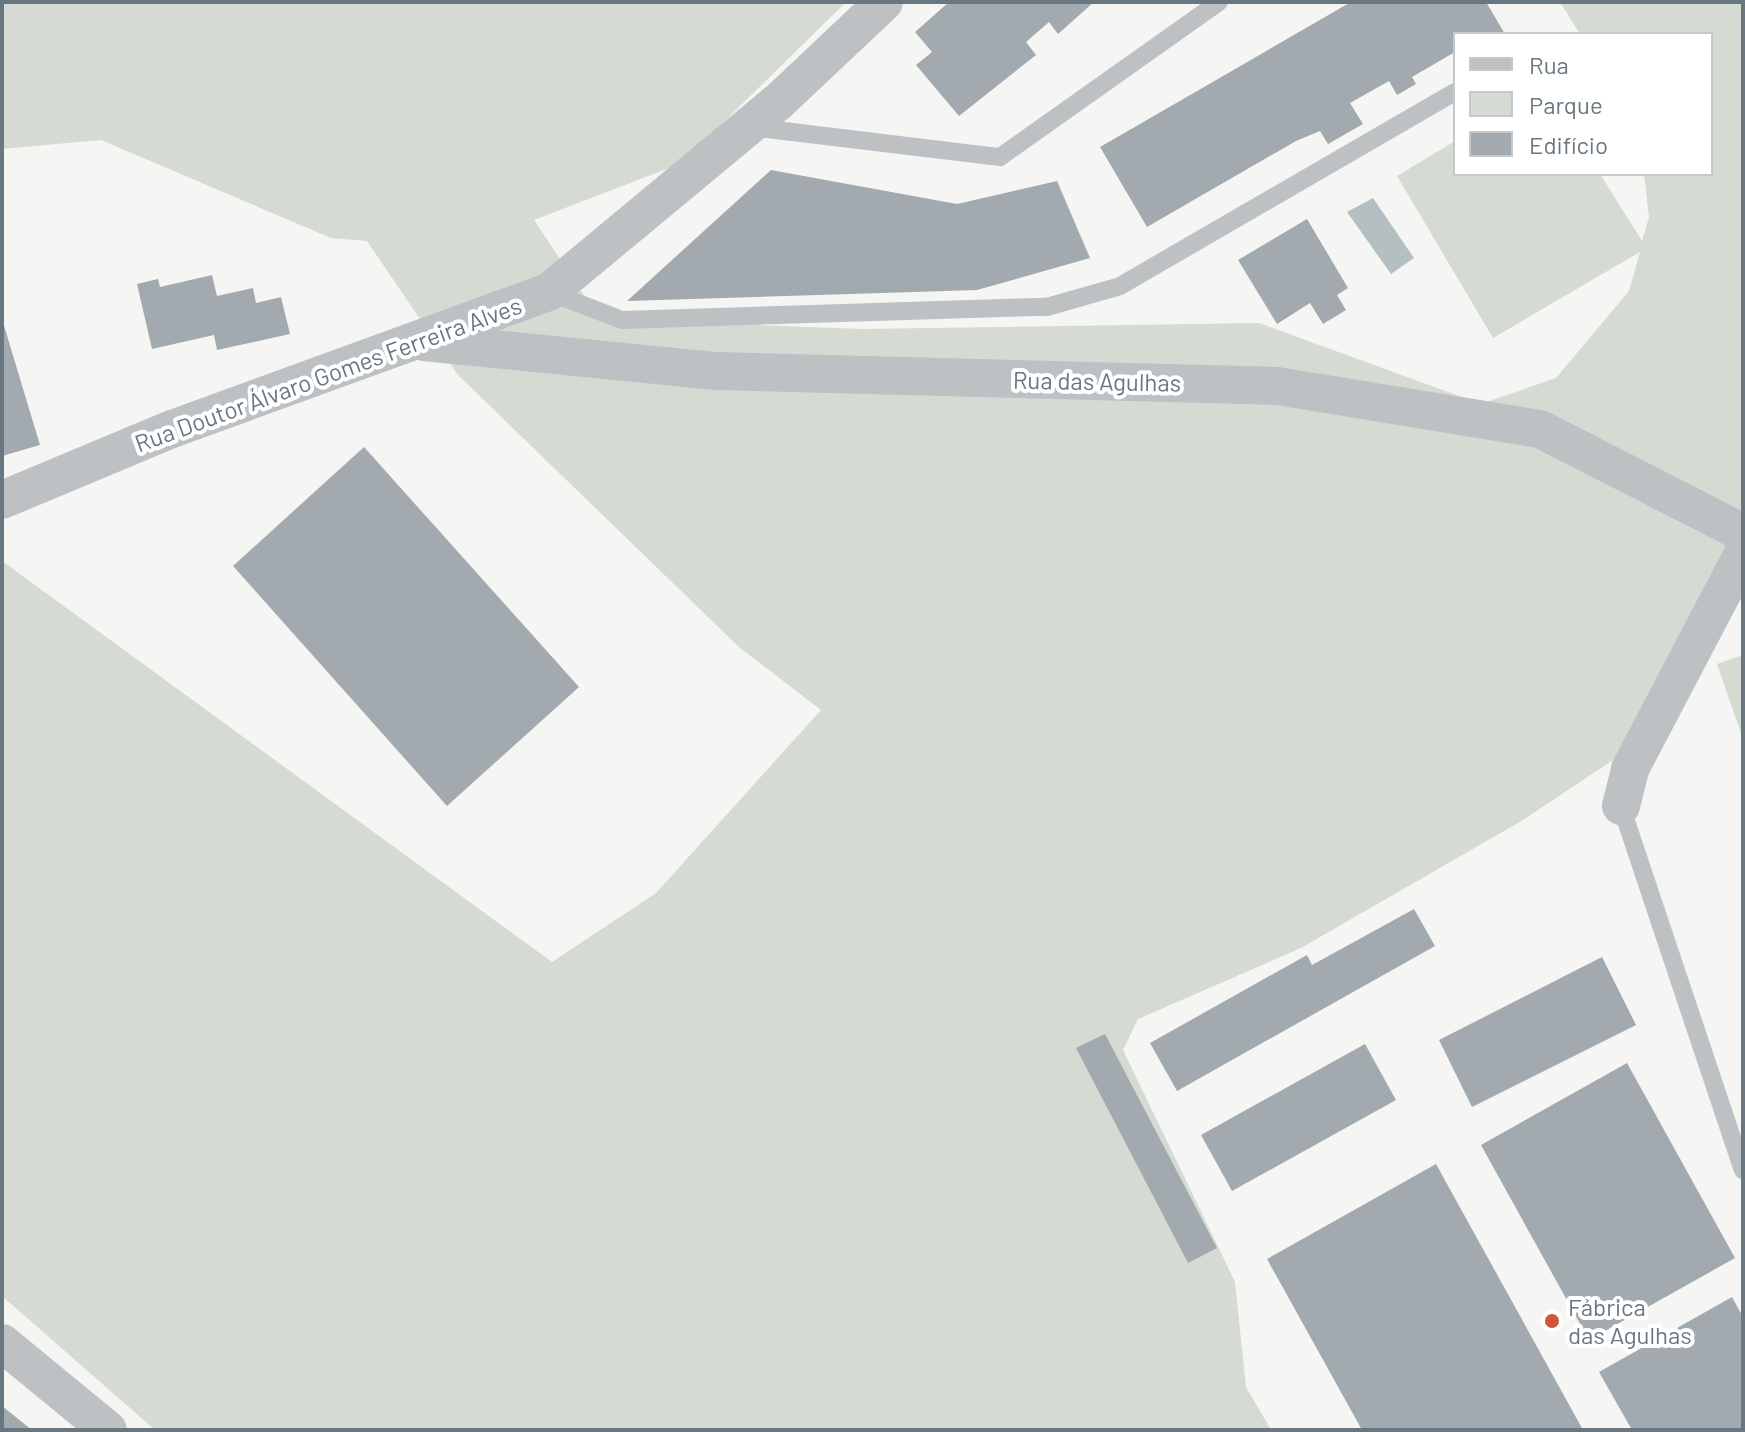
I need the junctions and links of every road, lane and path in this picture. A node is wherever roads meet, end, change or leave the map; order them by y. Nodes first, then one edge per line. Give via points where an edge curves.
1 (884, 2) edge
2 (1219, 2) edge
3 (1453, 93) edge
4 (748, 127) junction
5 (549, 292) junction
6 (424, 342) junction
7 (2, 500) edge
8 (1743, 533) edge
9 (1743, 554) edge
10 (1621, 806) joint
11 (1743, 1170) edge
12 (2, 1343) edge
13 (108, 1430) edge

1 - 4 street, Rua Doutor Álvaro Gomes Ferreira Alves
2 - 4 lane via 1000,157
3 - 5 lane via 1120,286 1047,307 622,320
4 - 5 street, Rua Doutor Álvaro Gomes Ferreira Alves
5 - 6 street, Rua Doutor Álvaro Gomes Ferreira Alves
6 - 7 street, Rua Doutor Álvaro Gomes Ferreira Alves via 172,429
6 - 8 street, Rua das Agulhas via 717,371 1277,386 1540,429
9 - 10 street via 1630,769
10 - 11 lane
12 - 13 street

